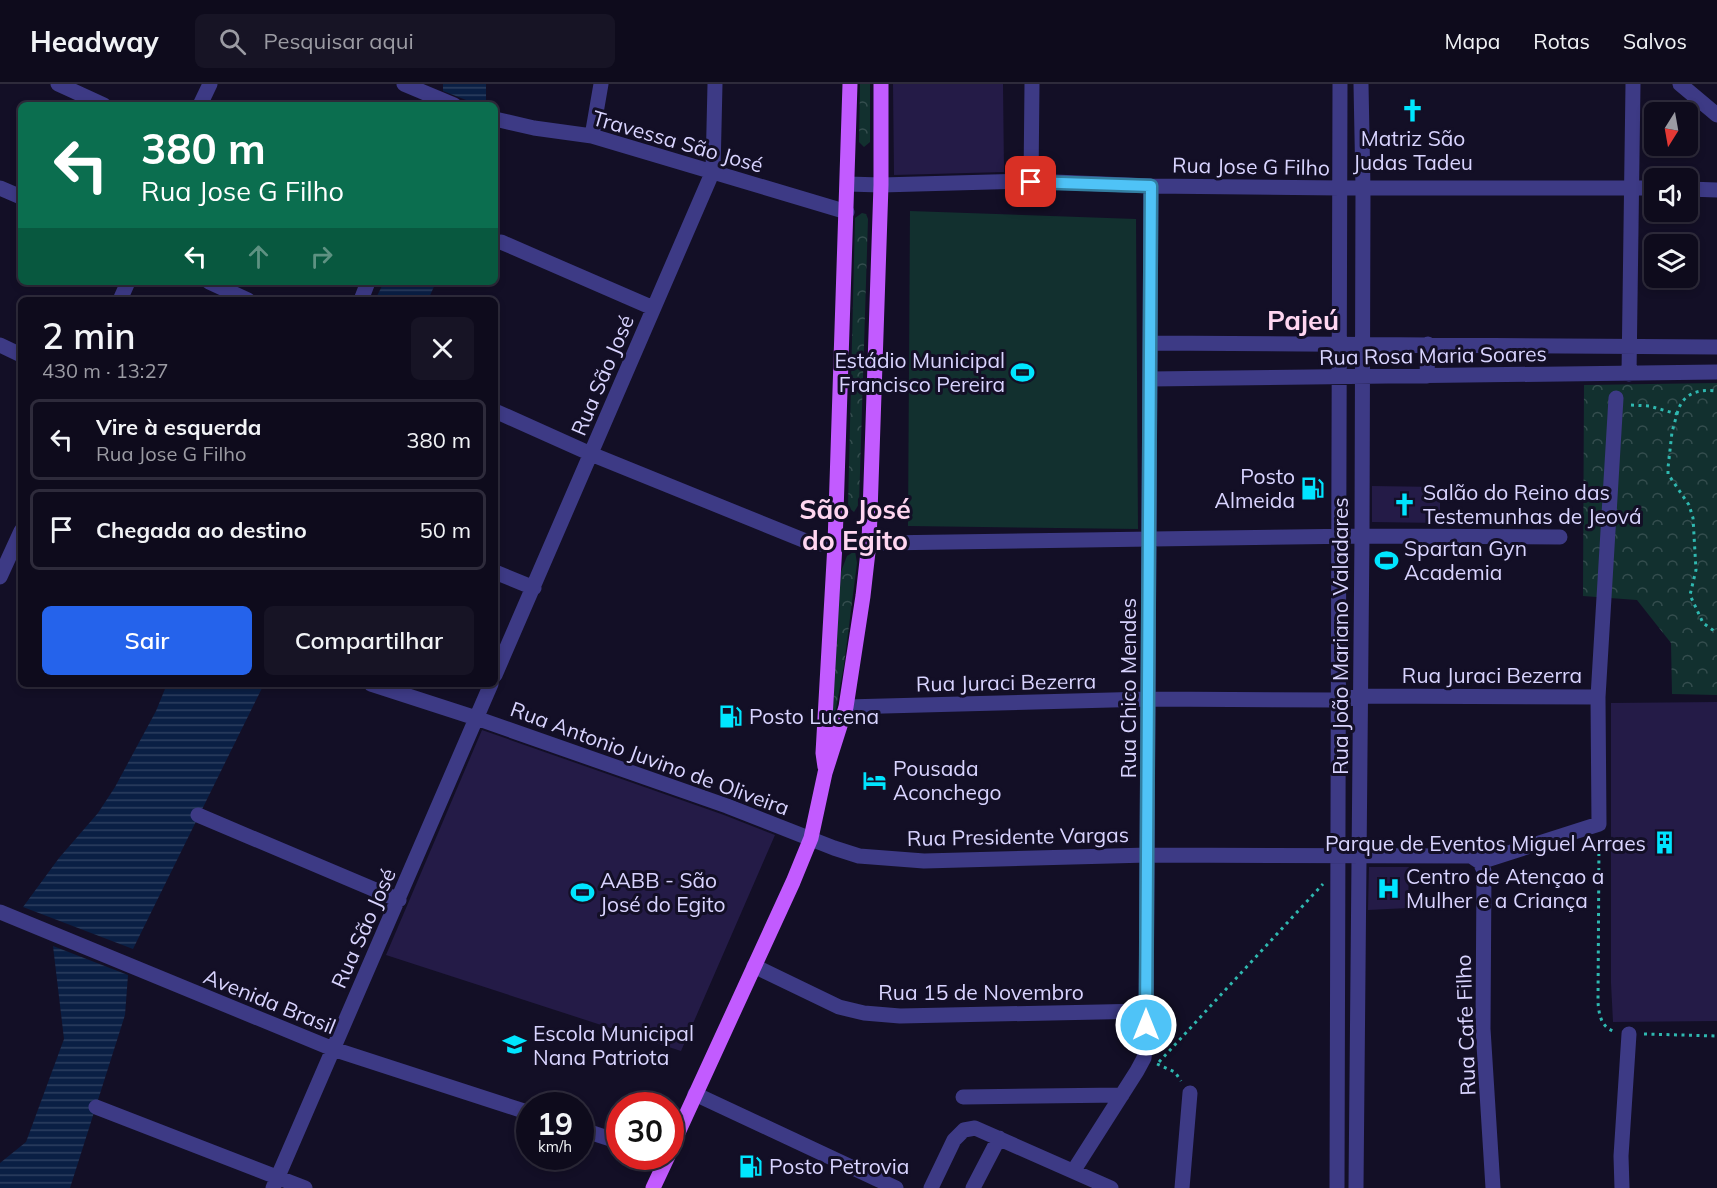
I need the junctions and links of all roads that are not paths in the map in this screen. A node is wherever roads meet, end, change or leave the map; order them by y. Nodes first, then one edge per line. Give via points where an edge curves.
1 (58, 84) edge
2 (210, 84) edge
3 (404, 84) edge
4 (600, 84) edge
5 (715, 84) edge
6 (850, 84) edge
7 (881, 84) edge
8 (1032, 84) edge
9 (1340, 84) edge
10 (1361, 84) edge
11 (1633, 84) edge
12 (1680, 84) edge
13 (437, 96) edge
14 (97, 102) edge
15 (201, 102) edge
16 (1717, 115) edge
17 (498, 120) edge
18 (592, 136) junction
19 (713, 171) junction
20 (1031, 182) junction
21 (848, 184) junction
22 (881, 185) junction
23 (1151, 186) junction
24 (1632, 187) junction
25 (0, 188) edge
26 (1340, 188) junction
27 (1363, 188) junction
28 (1644, 188) edge
29 (1698, 189) edge
30 (1717, 190) edge
31 (18, 196) edge
32 (847, 212) junction
33 (501, 242) dead end
34 (216, 285) edge
35 (242, 297) edge
36 (654, 308) junction
37 (1150, 343) junction
38 (1361, 344) junction
39 (1428, 344) junction
40 (0, 345) edge
41 (1338, 345) junction
42 (1629, 345) junction
43 (1717, 347) edge
44 (18, 354) edge
45 (1717, 372) edge
46 (1629, 374) junction
47 (1362, 376) junction
48 (1427, 376) junction
49 (1339, 377) junction
50 (1150, 379) junction
51 (1616, 398) road end
52 (498, 412) edge
53 (591, 454) junction
54 (18, 534) edge
55 (1362, 536) junction
56 (1338, 537) junction
57 (1560, 537) dead end
58 (1149, 539) junction
59 (868, 543) junction
60 (835, 544) junction
61 (6, 548) edge
62 (498, 573) edge
63 (0, 577) edge
64 (534, 588) junction
65 (498, 668) edge
66 (380, 687) edge
67 (490, 687) edge
68 (1361, 696) junction
69 (1598, 697) junction
70 (1149, 699) junction
71 (1338, 700) junction
72 (846, 707) junction
73 (476, 718) junction
74 (825, 773) junction
75 (198, 815) dead end
76 (811, 838) junction
77 (1359, 854) junction
78 (1148, 855) junction
79 (1336, 862) junction
80 (1480, 862) junction
81 (399, 900) junction
82 (0, 912) edge
83 (754, 966) junction
84 (1147, 1011) junction
85 (1629, 1034) road end
86 (333, 1049) junction
87 (1190, 1093) road end
88 (695, 1094) junction
89 (1122, 1095) junction
90 (963, 1097) dead end
91 (96, 1107) dead end
92 (516, 1108) edge
93 (684, 1119) edge
94 (999, 1138) junction
95 (661, 1170) edge
96 (1074, 1170) junction
97 (276, 1182) edge
98 (305, 1188) edge
99 (653, 1188) edge
100 (896, 1188) edge
101 (931, 1188) edge
102 (973, 1188) edge
103 (1111, 1188) edge
104 (1182, 1188) edge
105 (1337, 1188) edge
106 (1356, 1188) edge
107 (1493, 1188) edge
108 (1622, 1188) edge

1 - 14 street
2 - 15 street
3 - 13 street
4 - 18 street
5 - 19 street, Rua São José
6 - 21 main road
7 - 22 main road
8 - 20 street
9 - 26 street, Rua João Mariano Valadares
10 - 27 street, Rua João Mariano Valadares
11 - 24 street
12 - 16 street
17 - 18 street, Travessa São José
18 - 19 street, Travessa São José
19 - 32 street, Travessa São José
19 - 36 street, Rua São José
20 - 22 street, Rua Jose G Filho
20 - 23 street, Rua Jose G Filho
21 - 22 street, Rua Jose G Filho
21 - 32 main road
22 - 59 main road
23 - 26 street, Rua Jose G Filho
23 - 37 street, Rua Chico Mendes
24 - 27 street, Rua Jose G Filho
24 - 28 street, Rua Jose G Filho
24 - 42 street
25 - 31 street
26 - 27 street, Rua Jose G Filho
26 - 41 street, Rua João Mariano Valadares
27 - 38 street, Rua João Mariano Valadares
29 - 30 street
32 - 60 main road
33 - 36 street
34 - 35 street
36 - 53 street, Rua São José
37 - 41 street, Rua Rosa Maria Soares
37 - 50 street, Rua Chico Mendes
38 - 39 street, Rua Rosa Maria Soares
38 - 41 street, Rua Rosa Maria Soares
38 - 47 street, Rua João Mariano Valadares
39 - 42 street, Rua Rosa Maria Soares
39 - 48 street
40 - 44 street
41 - 49 street, Rua João Mariano Valadares
42 - 43 street, Rua Rosa Maria Soares
42 - 46 street
45 - 46 street, Rua Rosa Maria Soares
46 - 48 street, Rua Rosa Maria Soares
47 - 48 street, Rua Rosa Maria Soares
47 - 49 street, Rua Rosa Maria Soares
47 - 55 street, Rua João Mariano Valadares
49 - 50 street, Rua Rosa Maria Soares
49 - 56 street, Rua João Mariano Valadares
50 - 58 street, Rua Chico Mendes
51 - 69 street
52 - 53 street
53 - 60 street via 813,544
53 - 64 street, Rua São José
54 - 61 street
55 - 56 street
55 - 57 street
55 - 68 street, Rua João Mariano Valadares
56 - 58 street
56 - 71 street, Rua João Mariano Valadares
58 - 59 street
58 - 70 street, Rua Chico Mendes
59 - 60 street
59 - 72 main road
60 - 74 main road
61 - 63 street
62 - 64 street
64 - 65 street, Rua São José
66 - 73 street, Rua Antonio Juvino de Oliveira
67 - 73 street, Rua São José
68 - 69 street, Rua Juraci Bezerra
68 - 71 street, Rua Juraci Bezerra
68 - 77 street, Rua João Mariano Valadares
69 - 80 street via 1599,824
70 - 71 street, Rua Juraci Bezerra
70 - 72 street, Rua Juraci Bezerra
70 - 78 street, Rua Chico Mendes
71 - 79 street, Rua João Mariano Valadares
72 - 74 main road
73 - 76 street, Rua Antonio Juvino de Oliveira
73 - 81 street, Rua São José
74 - 76 main road
75 - 81 street
76 - 78 street, Rua Presidente Vargas via 859,856 924,861
76 - 83 main road
77 - 79 street, Rua Presidente Vargas
77 - 80 street, Rua Presidente Vargas via 1471,856
77 - 106 street, Rua João Mariano Valadares
78 - 79 street, Rua Presidente Vargas
78 - 84 street, Rua Chico Mendes
79 - 105 street, Rua João Mariano Valadares
80 - 107 street, Rua Cafe Filho via 1484,871 1483,1029
81 - 86 street, Rua São José
82 - 86 street, Avenida Brasil
83 - 84 street, Rua 15 de Novembro via 839,1007 864,1013 900,1016
83 - 88 main road
84 - 89 street, Rua Chico Mendes via 1144,1058
85 - 108 street
86 - 92 street, Avenida Brasil
86 - 97 street, Rua São José
87 - 104 street
88 - 93 main road
88 - 100 street
89 - 90 street
89 - 96 street, Rua Chico Mendes
91 - 97 street
94 - 96 street
94 - 101 street via 975,1128 964,1130 954,1140
94 - 102 street
95 - 99 main road
96 - 103 street
97 - 98 street

